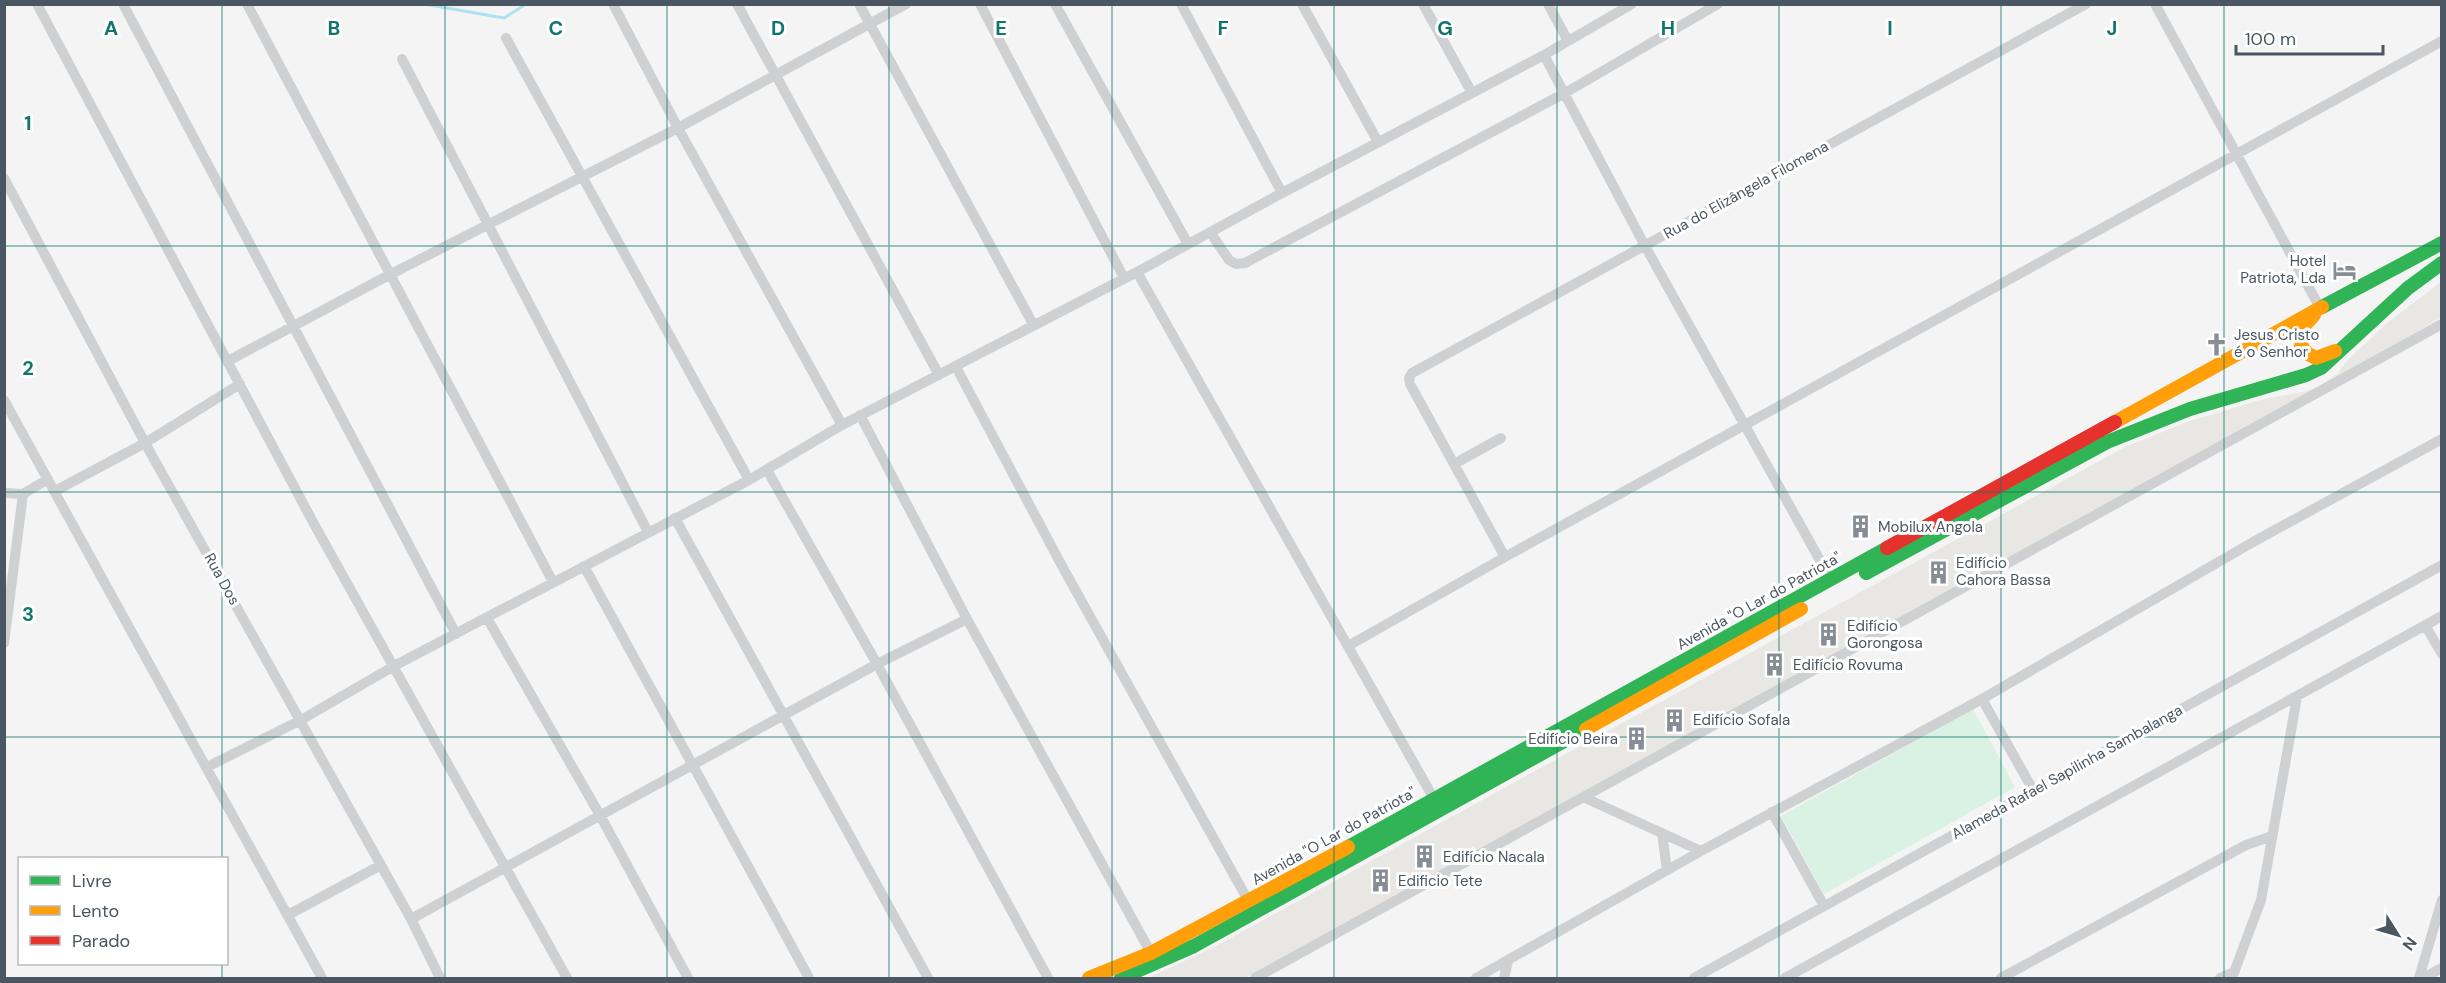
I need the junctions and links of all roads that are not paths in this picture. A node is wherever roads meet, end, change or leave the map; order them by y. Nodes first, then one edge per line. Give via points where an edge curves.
1 (37, 4) edge
2 (123, 4) edge
3 (247, 4) edge
4 (613, 4) edge
5 (737, 4) edge
6 (859, 4) edge
7 (906, 4) edge
8 (980, 4) edge
9 (1055, 4) edge
10 (1181, 4) edge
11 (1302, 4) edge
12 (1423, 4) edge
13 (1548, 4) edge
14 (1632, 4) edge
15 (1718, 4) edge
16 (2086, 4) edge
17 (2155, 4) edge
18 (869, 24) junction
19 (506, 38) dead end
20 (1568, 41) junction
21 (2442, 41) edge
22 (1544, 55) junction
23 (402, 59) dead end
24 (777, 74) junction
25 (1472, 93) junction
26 (1565, 93) junction
27 (678, 128) junction
28 (1378, 142) junction
29 (2236, 153) junction
30 (581, 176) junction
31 (4, 178) edge
32 (1282, 192) junction
33 (488, 225) junction
34 (1210, 232) junction
35 (2442, 243) edge
36 (1188, 244) junction
37 (1645, 246) junction
38 (2442, 263) edge
39 (1137, 272) junction
40 (389, 275) junction
41 (1124, 278) junction
42 (2320, 308) junction
43 (1033, 324) junction
44 (2442, 324) edge
45 (294, 326) junction
46 (2360, 332) junction
47 (228, 361) junction
48 (956, 367) junction
49 (939, 375) junction
50 (240, 384) junction
51 (4, 400) edge
52 (860, 415) junction
53 (842, 425) junction
54 (1746, 426) junction
55 (1501, 438) dead end
56 (2442, 438) edge
57 (145, 443) junction
58 (1454, 464) junction
59 (767, 470) junction
60 (48, 479) junction
61 (749, 480) junction
62 (55, 491) junction
63 (4, 493) edge
64 (23, 494) junction
65 (675, 518) junction
66 (648, 532) junction
67 (1505, 557) junction
68 (584, 566) junction
69 (2442, 566) edge
70 (1831, 580) junction
71 (553, 582) junction
72 (2442, 615) edge
73 (487, 618) junction
74 (967, 619) junction
75 (2425, 625) junction
76 (456, 634) junction
77 (4, 644) edge
78 (1348, 646) junction
79 (2442, 654) edge
80 (877, 664) junction
81 (394, 666) junction
82 (2296, 697) junction
83 (1982, 699) junction
84 (783, 715) junction
85 (301, 720) junction
86 (207, 767) junction
87 (691, 767) junction
88 (2033, 790) junction
89 (1583, 797) junction
90 (1434, 799) junction
91 (1772, 812) junction
92 (601, 817) junction
93 (1662, 833) junction
94 (2272, 836) junction
95 (1701, 851) junction
96 (381, 865) junction
97 (506, 868) junction
98 (1667, 870) junction
99 (2442, 900) edge
100 (1248, 902) junction
101 (1824, 906) junction
102 (288, 915) junction
103 (411, 920) junction
104 (1151, 953) junction
105 (1508, 961) junction
106 (2442, 969) edge
107 (2233, 975) edge
108 (322, 978) edge
109 (441, 978) edge
110 (567, 978) edge
111 (688, 978) edge
112 (808, 978) edge
113 (928, 978) edge
114 (1048, 978) edge
115 (1089, 978) edge
116 (1121, 978) edge
117 (1255, 978) edge
118 (1476, 978) edge
119 (1504, 978) edge
120 (1694, 978) edge
121 (1785, 978) edge
122 (2001, 978) edge
123 (2220, 978) edge
124 (2421, 978) edge

1 - 47 street
2 - 45 street
3 - 40 street
4 - 27 street
5 - 24 street
6 - 18 street
7 - 18 street
8 - 41 street
9 - 36 street
10 - 32 street
11 - 28 street
12 - 25 street
13 - 20 street
14 - 20 street
15 - 26 street
16 - 37 street, Rua do Elizângela Filomena
17 - 29 street
18 - 24 street
18 - 43 street
19 - 30 street
20 - 22 street
21 - 29 street
22 - 25 street
22 - 26 street
23 - 33 street
24 - 27 street
24 - 49 street
25 - 28 street
26 - 34 street via 1245,263 1229,260
26 - 37 street
27 - 30 street
27 - 53 street
28 - 32 street
29 - 42 street
29 - 54 street
30 - 33 street
30 - 61 street
31 - 57 street, Rua Dos
32 - 34 street
33 - 40 street
33 - 66 street
34 - 36 street
35 - 42 main road, Avenida "O Lar do Patriota"
36 - 39 street
37 - 54 street
37 - 58 street, Rua do Elizângela Filomena via 1412,373 1410,384
38 - 46 main road, Avenida "O Lar do Patriota"
39 - 41 street
39 - 78 street
40 - 45 street
40 - 71 street
41 - 43 street
42 - 46 main road via 2304,326 2301,337 2301,346 2308,354 2324,357
42 - 70 main road, Avenida "O Lar do Patriota"
43 - 48 street
44 - 89 street
45 - 47 street
45 - 76 street
46 - 116 main road, Avenida "O Lar do Patriota" via 2334,358 2306,375 2190,409 2082,455 1251,915 1194,946
47 - 50 street
48 - 49 street
48 - 100 street
49 - 52 street
50 - 57 street
50 - 81 street
51 - 60 street
52 - 53 street
52 - 74 street
53 - 59 street
54 - 67 street
54 - 70 street
55 - 58 street
56 - 83 street
57 - 62 street
57 - 85 street, Rua Dos
58 - 67 street
59 - 61 street
59 - 80 street
60 - 62 street
60 - 64 street
61 - 65 street
62 - 86 street
63 - 64 street
64 - 77 street
65 - 66 street
65 - 84 street
66 - 68 street
67 - 78 street
68 - 71 street
68 - 87 street
69 - 88 street, Alameda Rafael Sapilinha Sambalanga
70 - 90 main road, Avenida "O Lar do Patriota"
71 - 73 street
72 - 75 street
73 - 76 street
73 - 92 street
74 - 80 street
74 - 104 street
75 - 79 street
75 - 82 street
76 - 81 street
78 - 90 street
80 - 84 street
80 - 114 street
81 - 85 street
81 - 97 street
82 - 94 street
82 - 121 street
83 - 88 street
83 - 91 street
84 - 87 street
84 - 113 street
85 - 86 street
85 - 96 street, Rua Dos
86 - 102 street
87 - 92 street
87 - 112 street
88 - 101 street, Alameda Rafael Sapilinha Sambalanga
89 - 93 street
89 - 117 street
90 - 100 main road, Avenida "O Lar do Patriota"
91 - 95 street
91 - 101 street
92 - 97 street
92 - 111 street
93 - 95 street
93 - 98 street
94 - 107 street via 2261,900
94 - 122 street via 2246,845
95 - 98 street
96 - 102 street
96 - 103 street, Rua Dos
97 - 103 street
97 - 110 street
98 - 105 street
99 - 124 street
100 - 104 main road, Avenida "O Lar do Patriota"
101 - 120 street, Alameda Rafael Sapilinha Sambalanga
102 - 108 street
103 - 109 street, Rua Dos
104 - 115 main road, Avenida "O Lar do Patriota"
105 - 118 street
105 - 119 street
106 - 124 street
107 - 123 street

